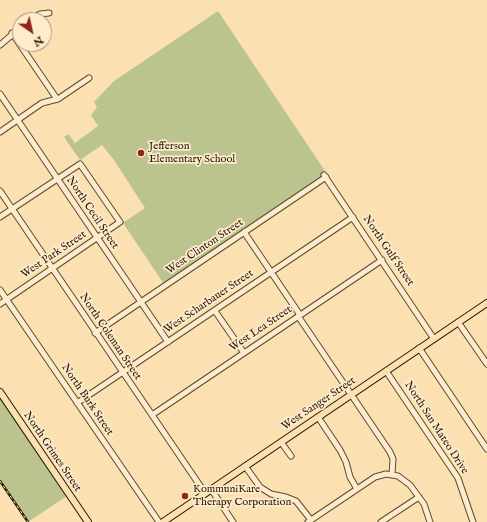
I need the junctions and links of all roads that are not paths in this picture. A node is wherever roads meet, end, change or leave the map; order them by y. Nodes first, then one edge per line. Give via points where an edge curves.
1 (12, 33) edge
2 (0, 45) edge
3 (25, 52) edge
4 (90, 78) dead end
5 (0, 94) edge
6 (57, 99) junction
7 (18, 120) junction
8 (0, 132) edge
9 (325, 176) joint
10 (57, 179) junction
11 (0, 191) edge
12 (12, 209) junction
13 (353, 217) junction
14 (0, 218) edge
15 (244, 232) junction
16 (97, 238) junction
17 (382, 260) junction
18 (52, 268) junction
19 (271, 273) junction
20 (0, 290) edge
21 (7, 300) junction
22 (141, 302) junction
23 (487, 303) edge
24 (0, 304) edge
25 (215, 311) junction
26 (299, 315) junction
27 (458, 322) junction
28 (95, 332) junction
29 (434, 339) junction
30 (168, 342) junction
31 (420, 348) junction
32 (244, 353) junction
33 (487, 364) edge
34 (386, 371) junction
35 (123, 373) junction
36 (0, 392) edge
37 (352, 394) junction
38 (77, 403) junction
39 (152, 415) junction
40 (318, 417) junction
41 (281, 442) junction
42 (487, 449) edge
43 (291, 456) dead end
44 (245, 466) junction
45 (392, 474) junction
46 (211, 489) junction
47 (357, 489) junction
48 (205, 493) junction
49 (419, 497) junction
50 (310, 521) edge
51 (88, 522) edge
52 (159, 522) edge
53 (163, 522) edge
54 (233, 522) edge
55 (381, 522) edge
56 (430, 522) edge
57 (473, 522) edge

1 - 2 street
3 - 6 street
4 - 6 street
5 - 7 street, North Cecil Street
6 - 7 street via 42,103
7 - 8 street
7 - 10 street, North Cecil Street
9 - 13 street, North Gulf Street
9 - 15 street, West Clinton Street
10 - 12 street
10 - 16 street, North Cecil Street
10 - 16 street, West Park Street via 80,164 120,222
11 - 12 street, North Coleman Street
12 - 14 street
12 - 18 street, North Coleman Street
13 - 17 street, North Gulf Street
13 - 19 street, West Scharbauer Street
15 - 19 street
15 - 22 street, West Clinton Street
16 - 18 street, West Park Street
16 - 22 street, North Cecil Street
17 - 26 street, West Lea Street
17 - 29 street, North Gulf Street
18 - 21 street, West Park Street
18 - 28 street, North Coleman Street
19 - 25 street, West Scharbauer Street
19 - 26 street
20 - 21 street, North Burk Street
21 - 24 street, West Park Street
21 - 38 street, North Burk Street
22 - 28 street, West Clinton Street
22 - 30 street, North Cecil Street
23 - 27 main road, West Sanger Street
25 - 30 street, West Scharbauer Street
25 - 32 street
26 - 32 street, West Lea Street
26 - 37 street
27 - 29 main road, West Sanger Street
27 - 33 street
28 - 35 street, North Coleman Street
29 - 31 main road, West Sanger Street
30 - 35 street, West Scharbauer Street
31 - 34 main road, West Sanger Street
31 - 42 street
32 - 39 street, West Lea Street
34 - 37 main road, West Sanger Street
34 - 57 street, North San Mateo Drive via 458,478
35 - 38 street, West Scharbauer Street
35 - 39 street, North Coleman Street
36 - 51 main road, North Grimes Street
37 - 40 main road, West Sanger Street
37 - 45 street via 390,452 393,459
38 - 52 street, North Burk Street
39 - 48 street, North Coleman Street
40 - 41 main road, West Sanger Street
40 - 47 street via 340,450
41 - 43 street
41 - 44 main road, West Sanger Street
44 - 46 main road, West Sanger Street
44 - 50 street via 260,487 271,494 296,501
45 - 47 street via 380,475
45 - 49 street via 406,481
46 - 48 main road, West Sanger Street
46 - 54 street
47 - 50 street
48 - 53 main road, West Sanger Street
49 - 55 street
49 - 56 street

